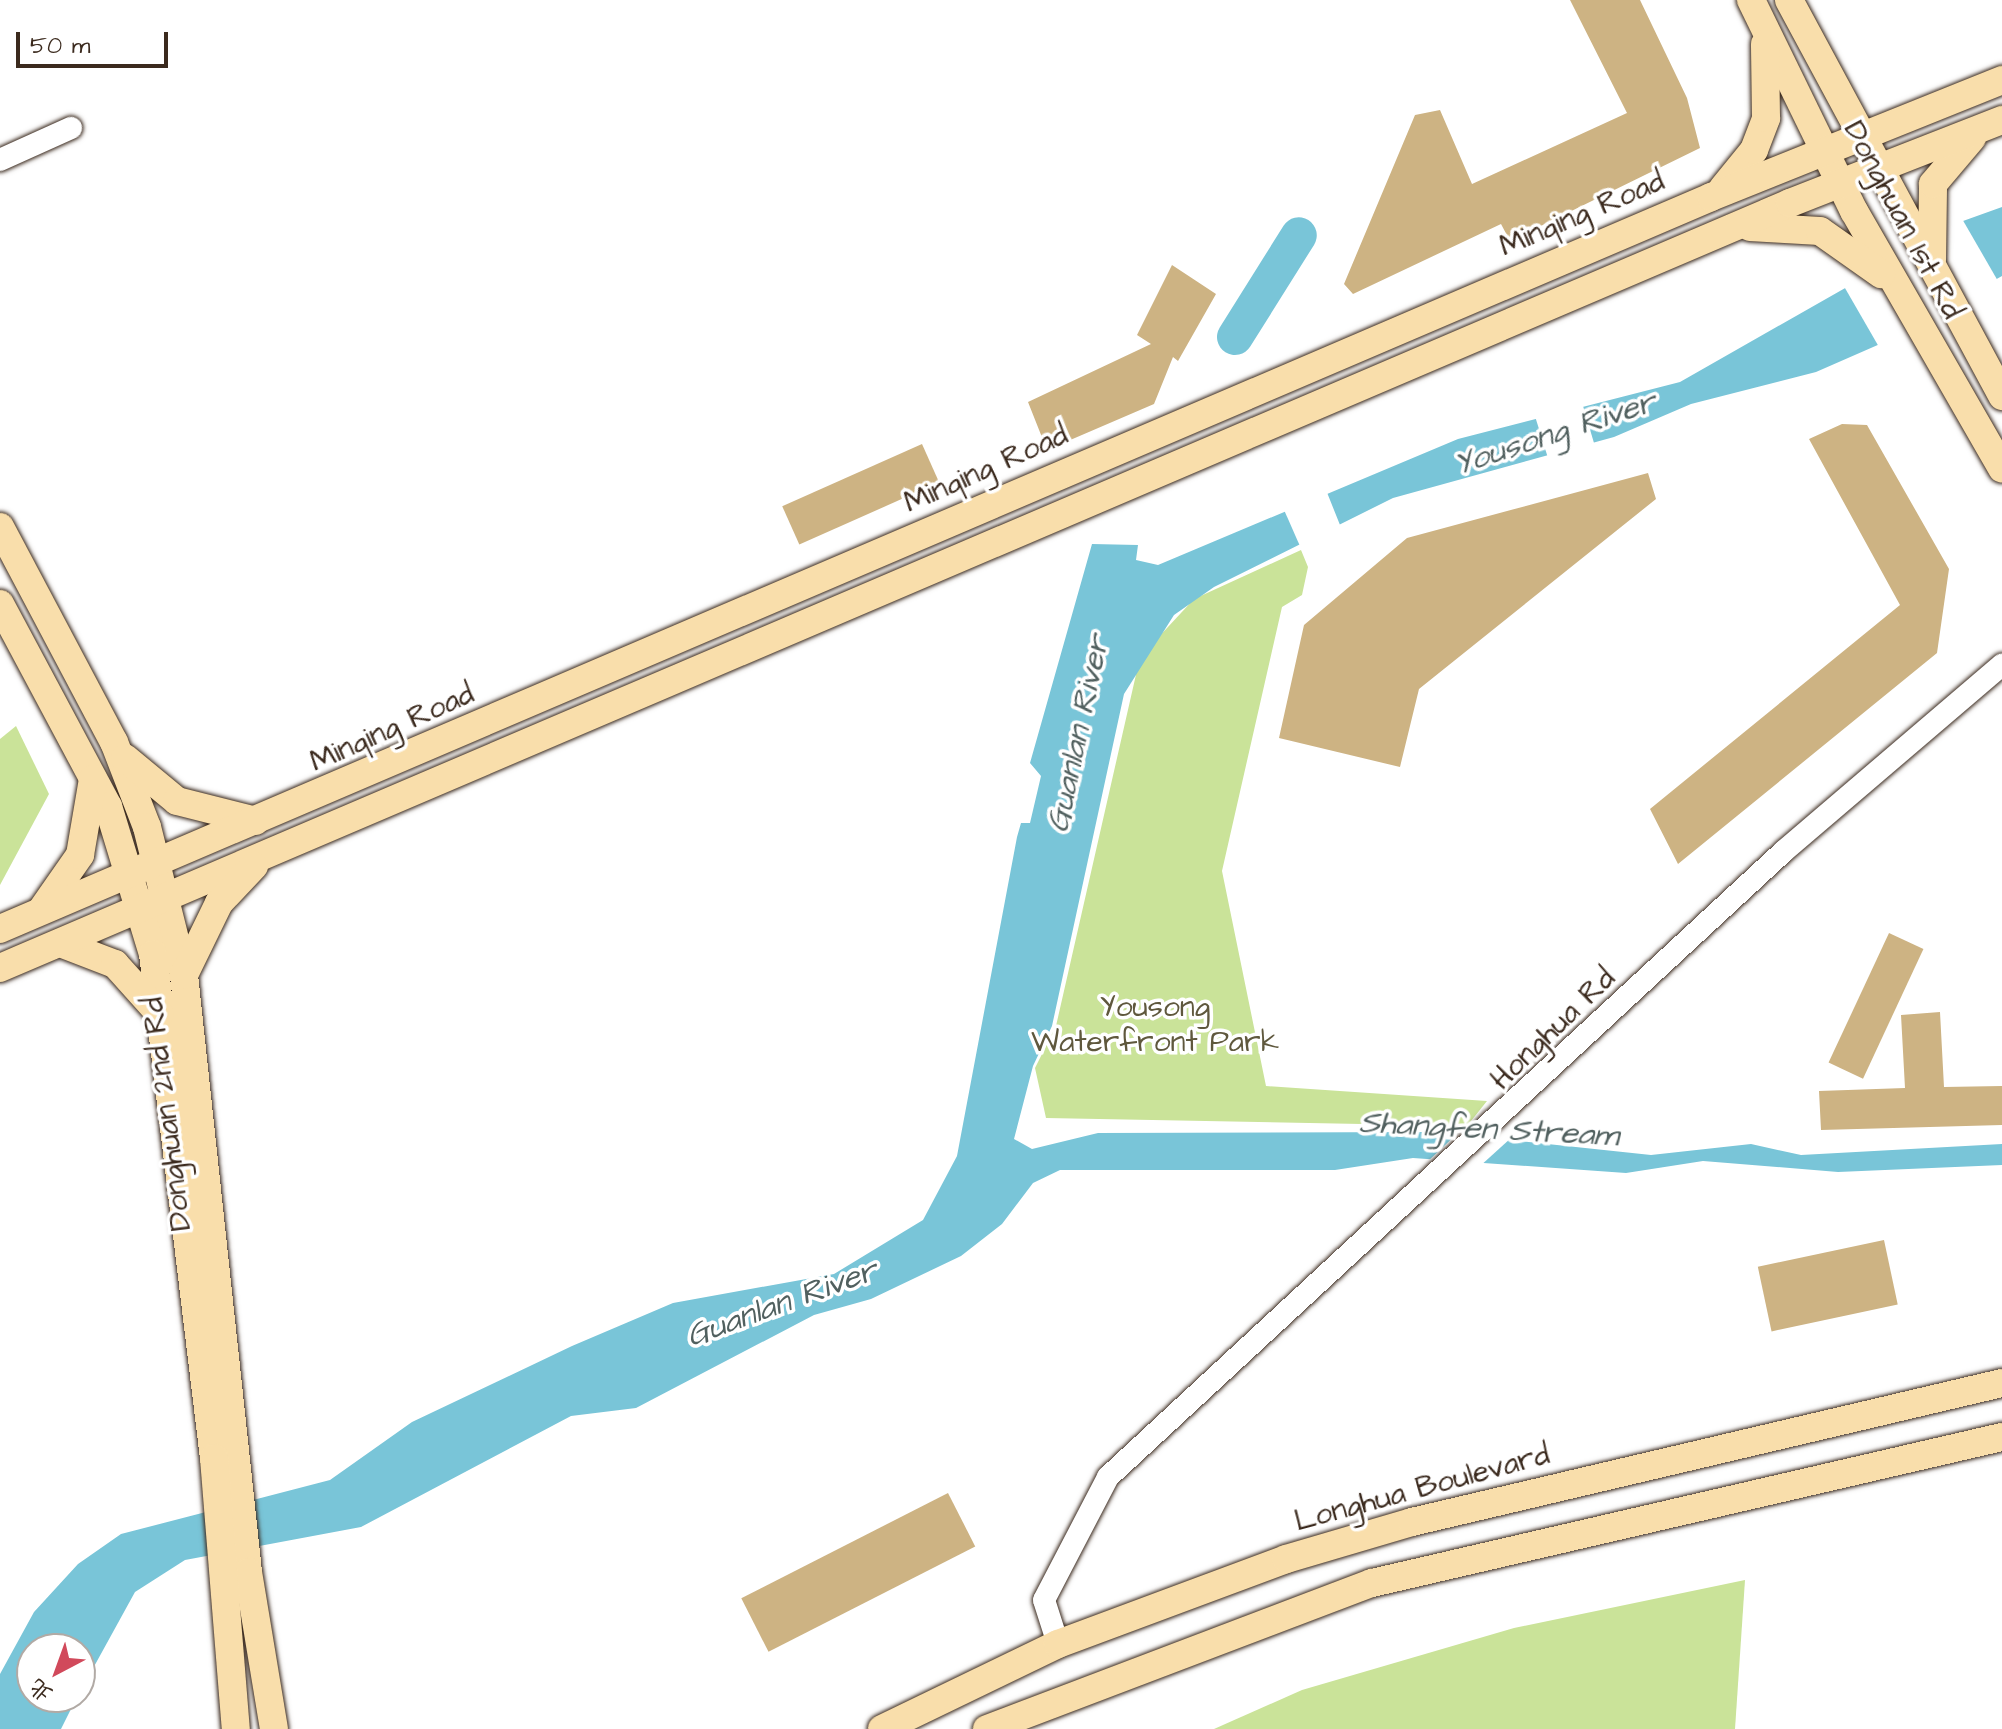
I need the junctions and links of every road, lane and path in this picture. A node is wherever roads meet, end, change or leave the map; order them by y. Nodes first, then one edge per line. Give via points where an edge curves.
1 (1789, 0) edge
2 (1754, 6) edge
3 (2002, 80) edge
4 (1994, 124) edge
5 (71, 128) dead end
6 (1858, 136) junction
7 (1825, 149) junction
8 (0, 160) edge
9 (1875, 170) junction
10 (1841, 183) junction
11 (1711, 197) junction
12 (1919, 228) junction
13 (1729, 229) junction
14 (1871, 256) junction
15 (2002, 396) edge
16 (2002, 468) edge
17 (0, 527) edge
18 (0, 604) edge
19 (2002, 665) edge
20 (114, 742) junction
21 (93, 774) junction
22 (261, 822) junction
23 (266, 855) junction
24 (144, 870) junction
25 (153, 904) junction
26 (40, 911) junction
27 (0, 929) edge
28 (60, 943) junction
29 (0, 968) edge
30 (184, 975) junction
31 (165, 1021) junction
32 (2002, 1383) edge
33 (2002, 1437) edge
34 (226, 1457) junction
35 (236, 1573) junction
36 (1058, 1644) junction
37 (236, 1729) edge
38 (274, 1729) edge
39 (882, 1729) edge
40 (987, 1729) edge

1 - 6 main road, Donghuan 1st Rd
2 - 7 main road, Donghuan 1st Rd
2 - 11 main road via 1769,72 1766,118 1745,165
3 - 6 main road, Minqing Road
4 - 9 main road
4 - 12 main road via 1937,174
5 - 8 street
6 - 7 main road, Minqing Road
6 - 9 main road, Donghuan 1st Rd
7 - 10 main road, Donghuan 1st Rd
7 - 11 main road, Minqing Road
9 - 10 main road
9 - 12 main road, Donghuan 1st Rd
10 - 13 main road
10 - 14 main road, Donghuan 1st Rd
11 - 22 main road, Minqing Road
12 - 15 main road, Donghuan 1st Rd via 1934,275
13 - 14 main road via 1811,228
13 - 23 main road
14 - 16 main road, Donghuan 1st Rd via 1926,337
17 - 20 main road, Donghuan 2nd Rd
18 - 21 main road, Donghuan 2nd Rd
19 - 36 street, Honghua Rd via 1784,851 1506,1116 1108,1477 1044,1600
20 - 22 main road via 149,785 177,801 207,814
20 - 24 main road, Donghuan 2nd Rd
21 - 24 main road, Donghuan 2nd Rd
21 - 26 main road via 80,855
22 - 24 main road, Minqing Road
23 - 25 main road
23 - 30 main road via 219,903
24 - 25 main road, Donghuan 2nd Rd
24 - 26 main road, Minqing Road
25 - 28 main road
25 - 30 main road, Donghuan 2nd Rd
25 - 31 main road, Donghuan 2nd Rd
26 - 27 main road, Minqing Road
28 - 29 main road
28 - 31 main road via 115,964
30 - 34 main road, Donghuan 2nd Rd
31 - 34 main road, Donghuan 2nd Rd
32 - 36 main road, Longhua Boulevard via 1412,1522 1286,1559
33 - 40 main road via 1372,1583
34 - 35 main road, Donghuan 2nd Rd
35 - 37 main road, Donghuan 2nd Rd
35 - 38 main road, Donghuan 2nd Rd
36 - 39 main road, Longhua Boulevard

